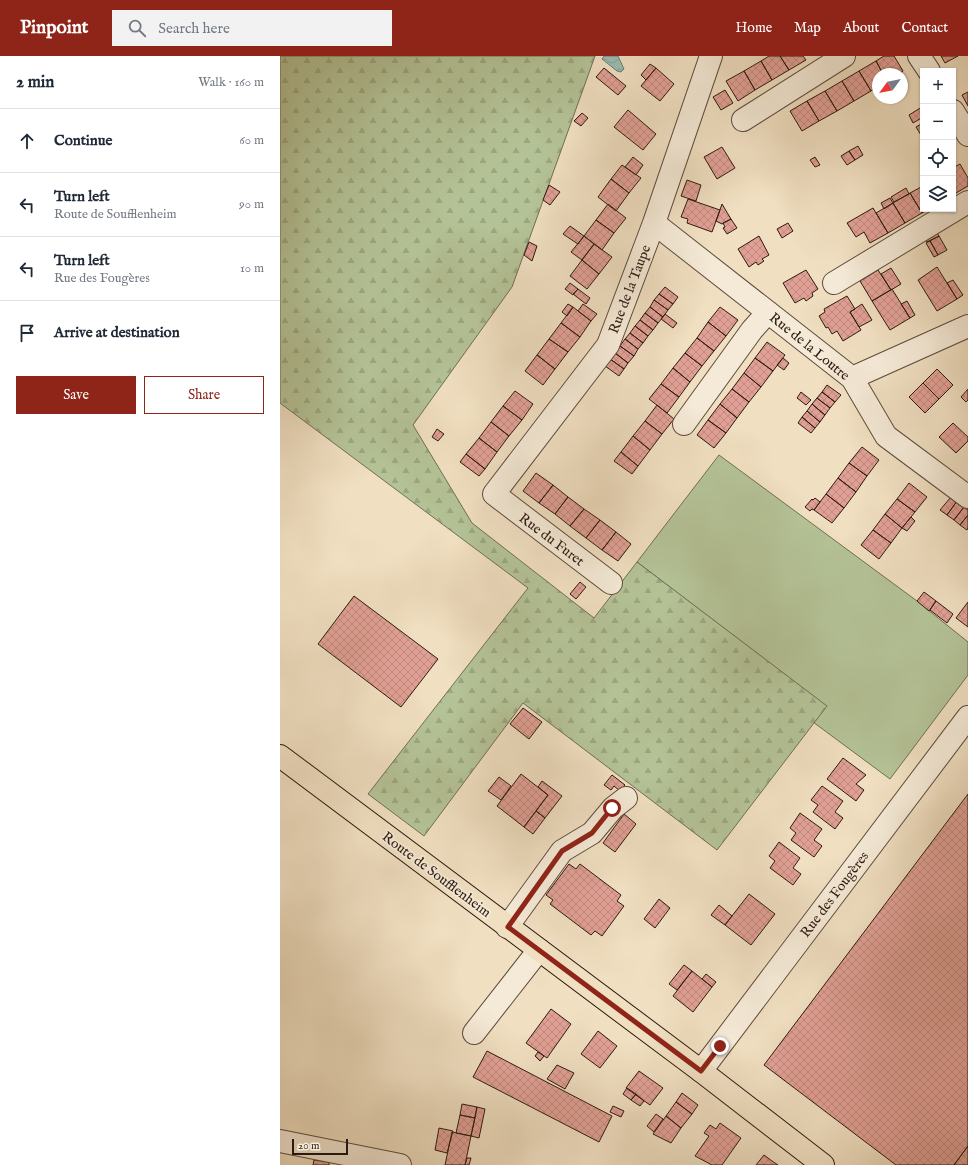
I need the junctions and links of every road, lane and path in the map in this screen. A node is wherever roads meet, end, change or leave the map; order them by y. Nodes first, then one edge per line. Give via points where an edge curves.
1 (711, 56) edge
2 (844, 56) edge
3 (919, 56) edge
4 (927, 68) edge
5 (956, 116) edge
6 (743, 120) dead end
7 (968, 135) edge
8 (968, 202) edge
9 (654, 223) junction
10 (834, 283) dead end
11 (768, 312) junction
12 (968, 326) edge
13 (852, 378) junction
14 (684, 424) dead end
15 (494, 494) joint
16 (968, 497) edge
17 (611, 583) dead end
18 (968, 717) edge
19 (280, 756) edge
20 (626, 798) dead end
21 (508, 927) junction
22 (539, 950) junction
23 (474, 1033) dead end
24 (701, 1071) junction
25 (280, 1140) edge
26 (400, 1165) edge
27 (823, 1165) edge

1 - 9 street, Rue de la Taupe
2 - 6 street
3 - 4 street
5 - 7 street
8 - 10 street
9 - 11 street, Rue de la Loutre
9 - 15 street, Rue de la Taupe via 608,345
11 - 13 street, Rue de la Loutre
11 - 14 street
12 - 13 street
13 - 16 street, Rue de la Loutre via 886,436
15 - 17 street, Rue du Furet
18 - 24 street, Rue des Fougères
19 - 21 main road, Route de Soufflenheim
20 - 21 street via 612,808 592,833 562,851
21 - 22 main road, Route de Soufflenheim
22 - 23 street
22 - 24 main road, Route de Soufflenheim
24 - 27 main road, Route de Soufflenheim
25 - 26 street

